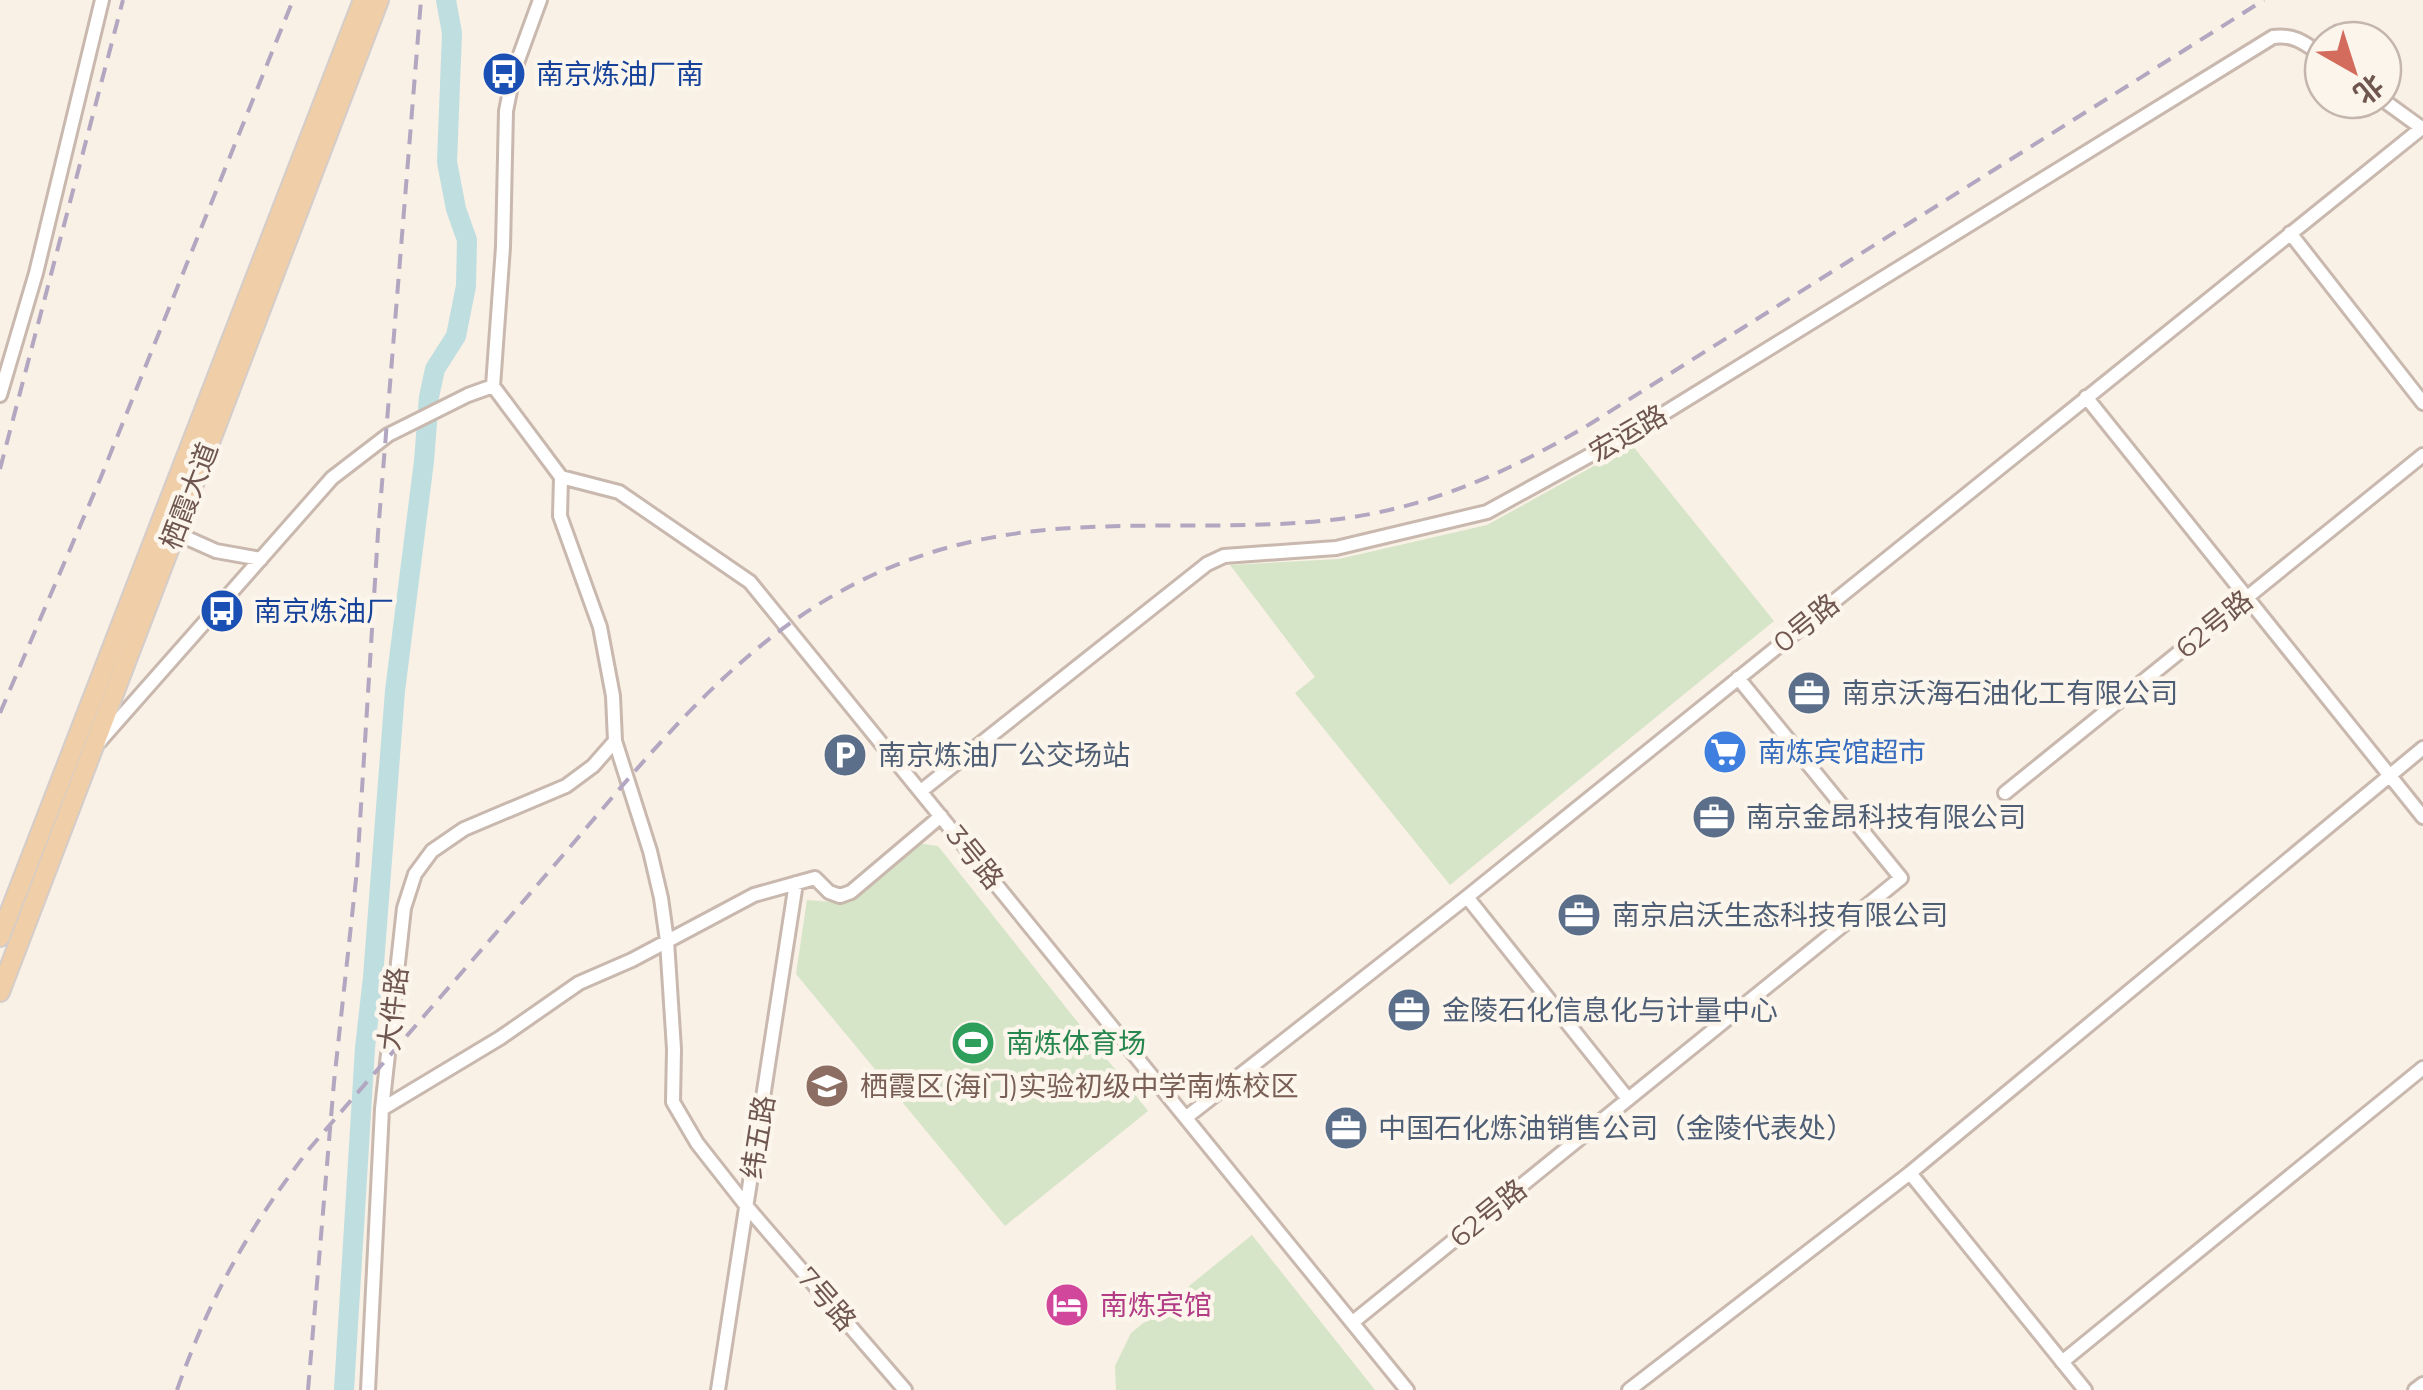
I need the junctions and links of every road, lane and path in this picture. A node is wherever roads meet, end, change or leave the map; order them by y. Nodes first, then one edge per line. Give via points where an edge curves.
1 (102, 0) edge
2 (363, 0) edge
3 (379, 0) edge
4 (540, 0) edge
5 (2303, 41) edge
6 (2423, 128) edge
7 (2290, 233) junction
8 (225, 376) junction
9 (493, 386) junction
10 (0, 395) edge
11 (2086, 397) junction
12 (2423, 402) edge
13 (2423, 455) edge
14 (561, 476) junction
15 (166, 529) junction
16 (262, 558) junction
17 (2248, 597) junction
18 (1738, 678) junction
19 (615, 742) junction
20 (2423, 748) edge
21 (90, 751) junction
22 (2389, 776) junction
23 (921, 791) junction
24 (2004, 793) dead end
25 (941, 816) junction
26 (2423, 817) edge
27 (796, 883) junction
28 (1467, 896) junction
29 (0, 937) edge
30 (667, 942) junction
31 (0, 992) edge
32 (2423, 1068) edge
33 (1628, 1099) junction
34 (382, 1109) junction
35 (1188, 1116) junction
36 (1910, 1173) junction
37 (748, 1208) junction
38 (1353, 1322) junction
39 (2062, 1362) junction
40 (2423, 1384) edge
41 (368, 1390) edge
42 (718, 1390) edge
43 (905, 1390) edge
44 (1407, 1390) edge
45 (1629, 1390) edge
46 (2085, 1390) edge
47 (2415, 1390) edge

1 - 10 street
2 - 8 main road, 栖霞大道
3 - 8 main road, 栖霞大道
4 - 9 street via 506,111
5 - 23 street, 宏运路 via 2274,37 1646,425 1488,512 1336,548 1224,556 1207,564
6 - 7 street, 0号路
7 - 11 street, 0号路
7 - 12 street
8 - 15 main road, 栖霞大道
9 - 14 street
9 - 16 street via 388,435 332,478
11 - 17 street
11 - 18 street, 0号路
13 - 17 street, 62号路
14 - 19 street, 7号路 via 560,516 600,628
14 - 23 street, 3号路 via 619,492 750,582
15 - 16 street via 216,551
15 - 21 main road, 栖霞大道
15 - 29 main road, 栖霞大道
16 - 21 street
17 - 22 street
17 - 24 street, 62号路
18 - 28 street, 0号路
18 - 33 street, 62号路 via 1901,878
19 - 30 street, 7号路 via 650,851
19 - 34 street, 大件路 via 566,786 464,829 432,851 415,874 404,908
20 - 22 street
21 - 31 main road, 栖霞大道
22 - 26 street
22 - 36 street
23 - 25 street, 3号路
25 - 27 street via 851,892 829,892 815,878
25 - 35 street, 3号路
27 - 30 street via 754,895
27 - 37 street, 纬五路
28 - 33 street
28 - 35 street, 0号路
30 - 34 street via 579,983
30 - 37 street, 7号路 via 673,1102
32 - 39 street
33 - 38 street, 62号路
34 - 41 street, 大件路
35 - 38 street, 3号路
36 - 39 street
36 - 45 street
37 - 42 street, 纬五路
37 - 43 street, 7号路
38 - 44 street, 3号路
39 - 46 street
40 - 47 street

